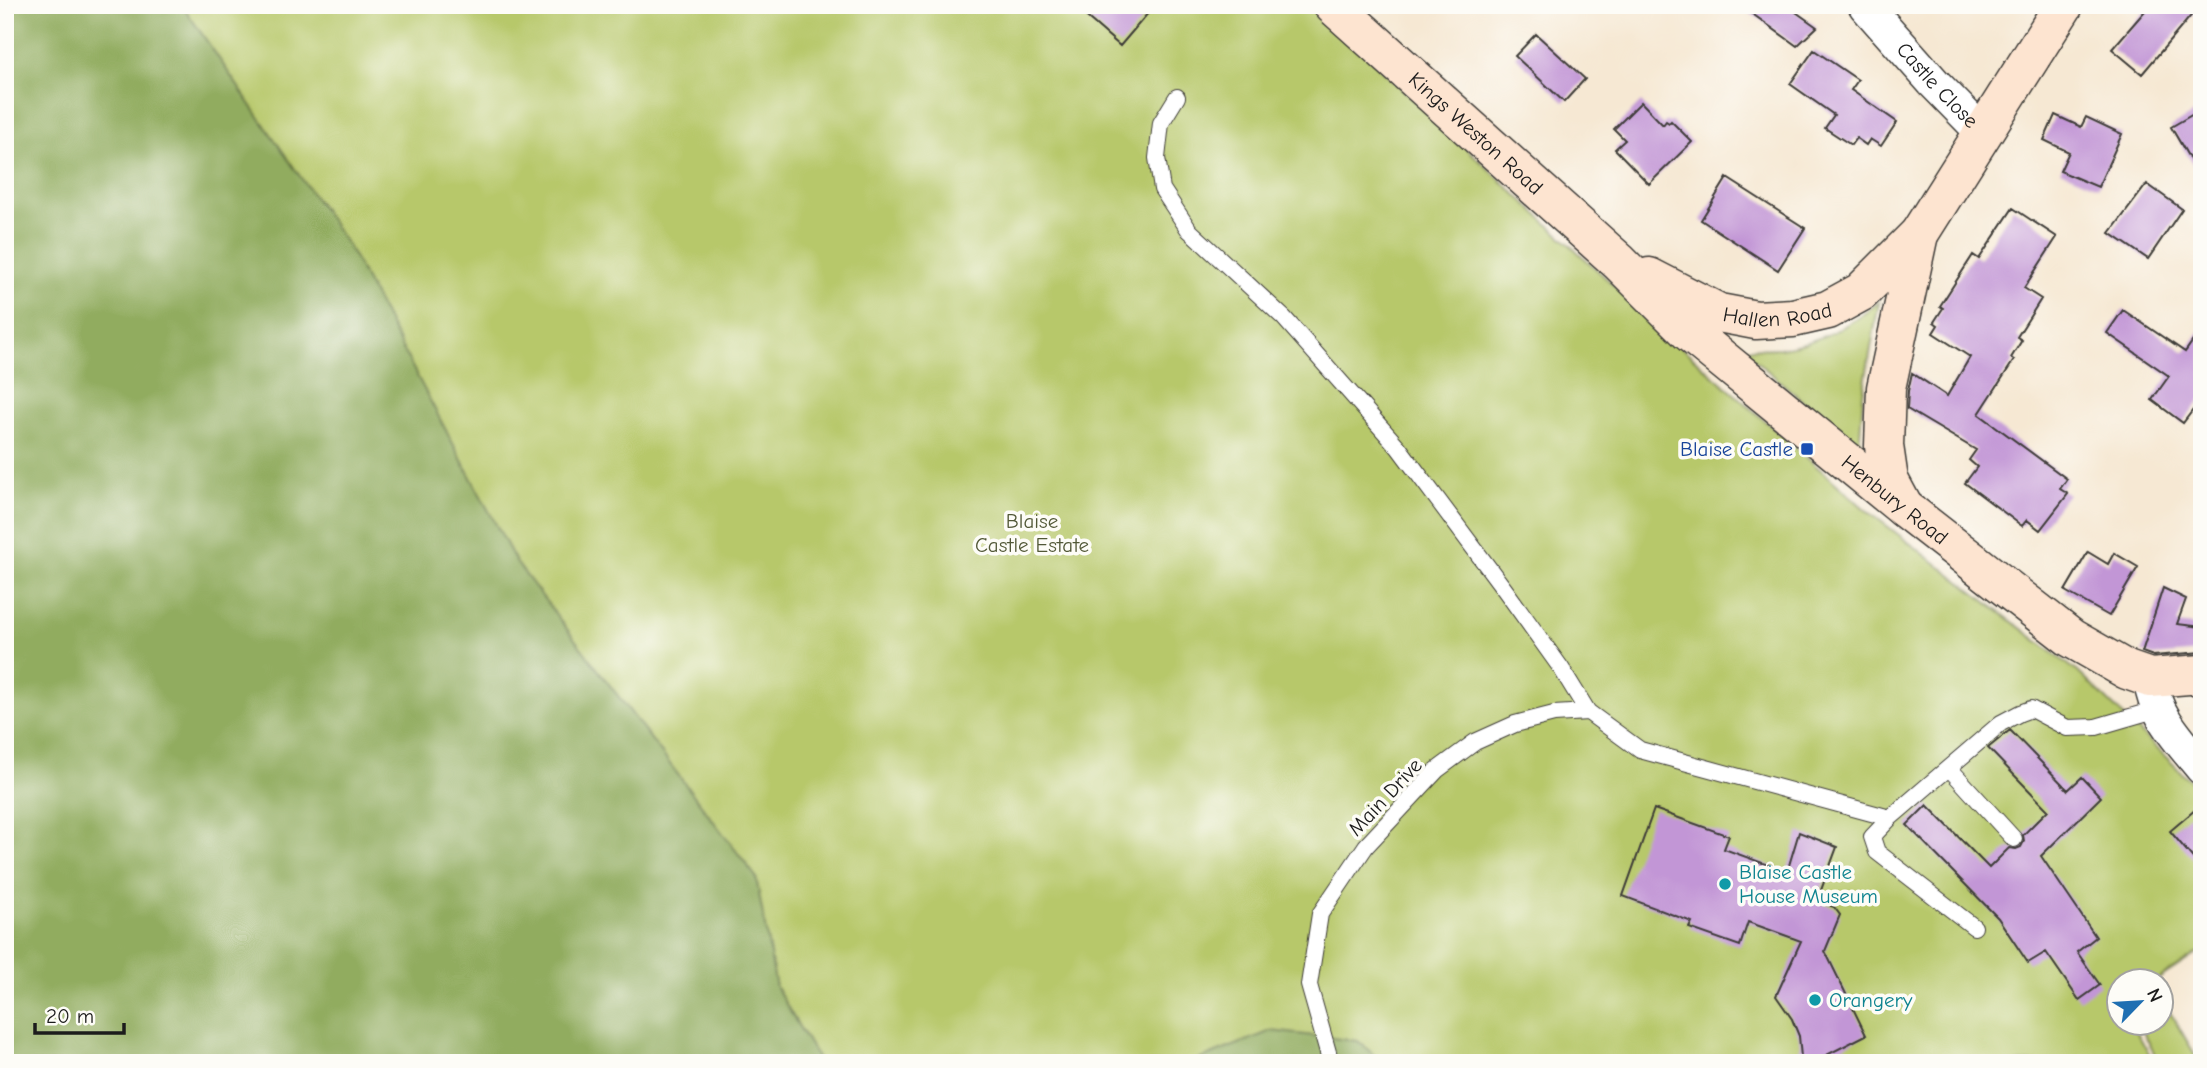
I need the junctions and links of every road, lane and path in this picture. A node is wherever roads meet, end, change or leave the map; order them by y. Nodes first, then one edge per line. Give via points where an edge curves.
1 (1334, 5) edge
2 (1865, 5) edge
3 (2064, 5) edge
4 (1177, 97) dead end
5 (1983, 133) junction
6 (1919, 234) junction
7 (1619, 262) junction
8 (1903, 508) junction
9 (2202, 674) edge
10 (2154, 693) junction
11 (1588, 712) junction
12 (1949, 768) junction
13 (2202, 768) edge
14 (1891, 818) junction
15 (2014, 839) dead end
16 (1974, 927) dead end
17 (1331, 1063) edge

1 - 7 main road, Kings Weston Road
2 - 5 street, Castle Close
3 - 5 main road, Hallen Road
4 - 11 lane via 1161,123 1157,158 1162,189 1182,220 1284,318 1399,448 1561,668
5 - 6 main road, Hallen Road
6 - 7 main road, Hallen Road via 1861,292 1828,310 1793,318 1756,320 1719,313
6 - 8 main road, Hallen Road via 1886,388 1884,446 1889,480
7 - 8 main road, Henbury Road via 1689,332
8 - 10 main road, Henbury Road via 2071,638 2127,670
9 - 10 main road, Henbury Road
10 - 12 lane via 2096,727 2067,728 2031,709 2020,713 2001,723
10 - 13 street via 2174,733
11 - 14 lane via 1640,750
11 - 17 lane, Main Drive via 1554,714 1516,724 1475,742 1437,770 1366,846 1320,914 1309,985
12 - 14 lane
12 - 15 lane
14 - 16 lane via 1872,838 1877,852

